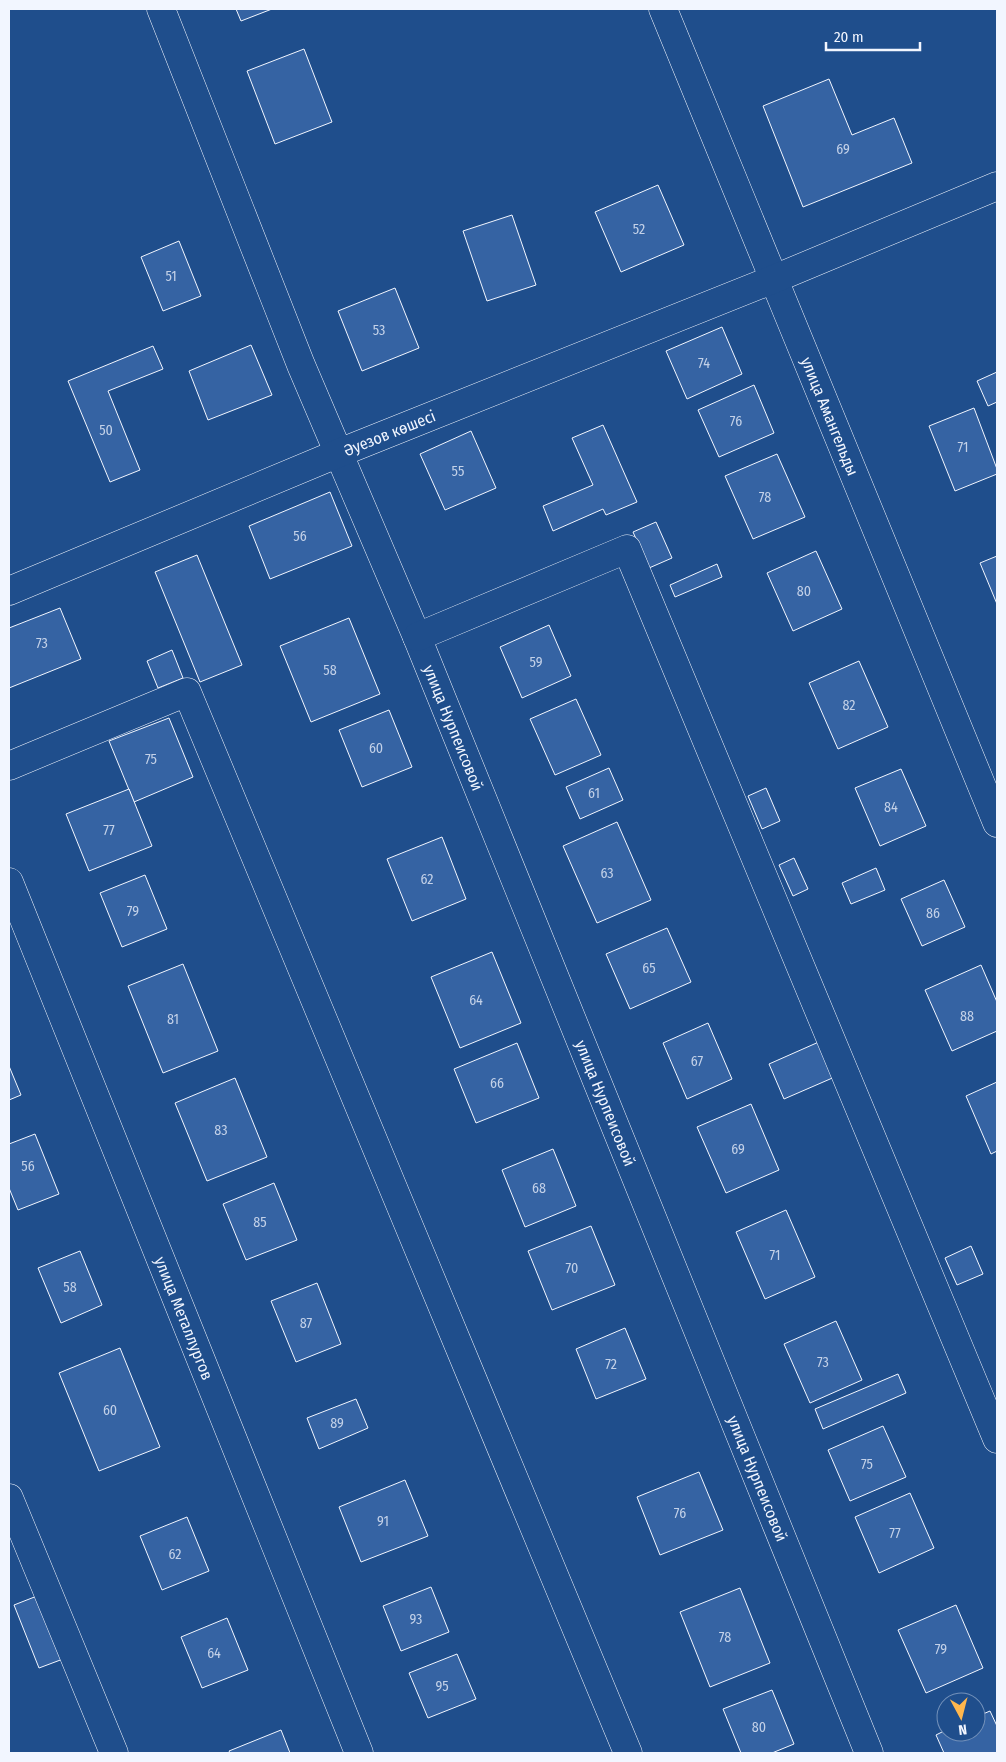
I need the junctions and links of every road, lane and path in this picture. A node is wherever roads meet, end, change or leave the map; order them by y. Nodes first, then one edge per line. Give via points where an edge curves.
1 (161, 9) edge
2 (663, 9) edge
3 (997, 186) edge
4 (774, 279) junction
5 (339, 454) junction
6 (9, 591) edge
7 (417, 637) junction
8 (9, 766) edge
9 (997, 823) edge
10 (9, 882) edge
11 (997, 1439) edge
12 (9, 1498) edge
13 (114, 1753) edge
14 (359, 1753) edge
15 (628, 1753) edge
16 (869, 1753) edge

1 - 5 street, улица Нурпеисовой
2 - 4 street, улица Амангельды
3 - 4 street, Әуезов көшесі
4 - 5 street, Әуезов көшесі
4 - 9 street, улица Амангельды
5 - 6 street, Әуезов көшесі
5 - 7 street, улица Нурпеисовой
7 - 11 street via 627,549
7 - 16 street, улица Нурпеисовой
8 - 15 street via 187,692
10 - 14 street, улица Металлургов
12 - 13 street

